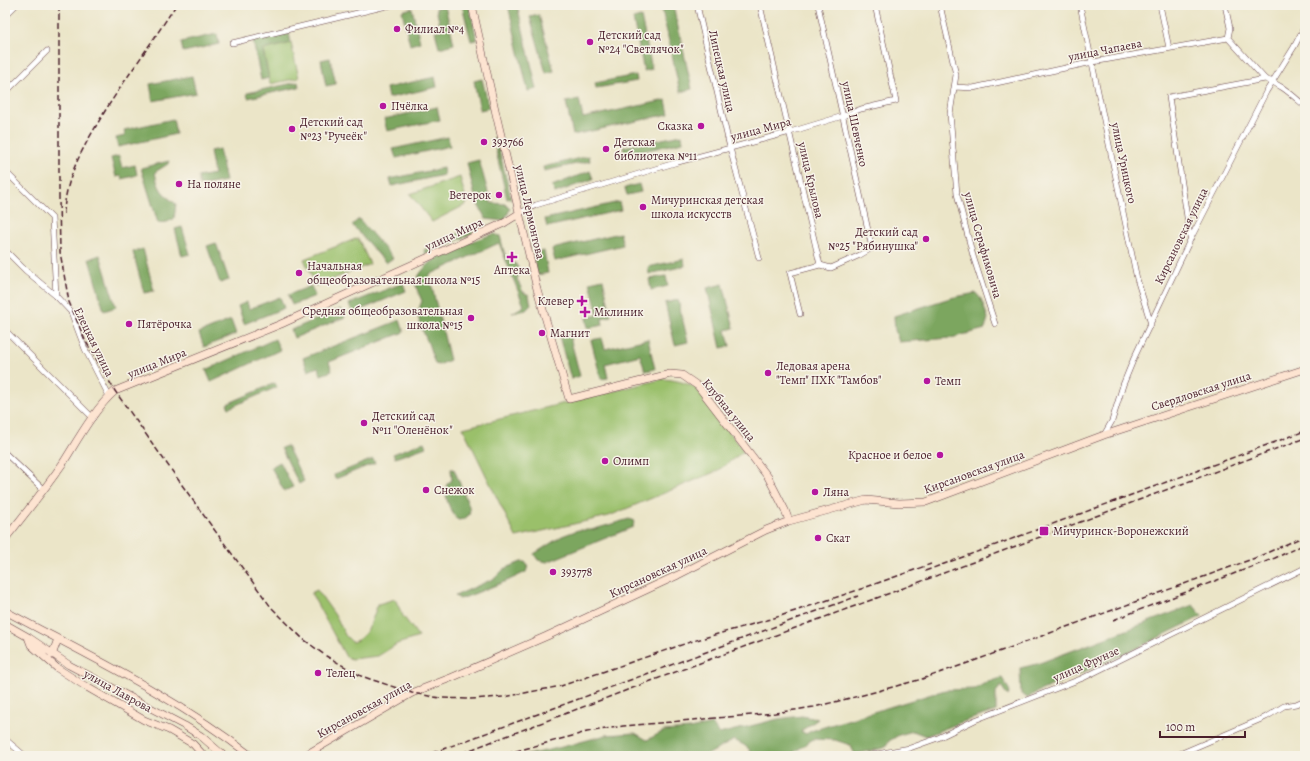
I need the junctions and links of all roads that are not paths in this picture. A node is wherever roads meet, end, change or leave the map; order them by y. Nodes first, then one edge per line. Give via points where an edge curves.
1 (16, 5) edge
2 (391, 5) edge
3 (472, 5) edge
4 (697, 5) edge
5 (760, 5) edge
6 (818, 5) edge
7 (875, 5) edge
8 (940, 5) edge
9 (1080, 5) edge
10 (1160, 5) edge
11 (1225, 5) edge
12 (5, 16) edge
13 (1305, 26) edge
14 (1228, 38) junction
15 (232, 43) dead end
16 (1169, 48) junction
17 (47, 51) dead end
18 (1093, 62) junction
19 (1265, 78) junction
20 (1272, 81) junction
21 (954, 87) junction
22 (5, 93) edge
23 (1305, 106) edge
24 (843, 116) junction
25 (790, 132) junction
26 (730, 148) junction
27 (5, 171) edge
28 (520, 213) junction
29 (1190, 238) junction
30 (5, 250) edge
31 (759, 258) dead end
32 (820, 265) junction
33 (56, 296) junction
34 (800, 314) dead end
35 (995, 324) dead end
36 (1151, 324) junction
37 (5, 330) edge
38 (1305, 369) edge
39 (110, 396) junction
40 (570, 399) joint
41 (94, 418) junction
42 (1104, 435) junction
43 (5, 453) edge
44 (44, 490) junction
45 (789, 521) junction
46 (5, 539) edge
47 (1305, 568) edge
48 (5, 611) edge
49 (5, 624) edge
50 (28, 637) junction
51 (58, 639) junction
52 (52, 655) junction
53 (1305, 700) edge
54 (5, 739) edge
55 (25, 756) edge
56 (204, 756) edge
57 (224, 756) edge
58 (250, 756) edge
59 (304, 756) edge
60 (866, 756) edge
61 (1175, 756) edge

1 - 12 street
2 - 15 street
3 - 28 main road, улица Лермонтова
4 - 26 street, Липецкая улица
5 - 25 street, улица Крылова
6 - 24 street, улица Шевченко
7 - 24 street, улица Мира via 896,101
8 - 21 street, улица Серафимовича via 956,75
9 - 18 street, улица Урицкого
10 - 16 street
11 - 14 street via 1230,28
13 - 20 street, Кирсановская улица
14 - 16 street, улица Чапаева
14 - 19 street
16 - 18 street, улица Чапаева
17 - 22 street
18 - 21 street, улица Чапаева via 974,88
18 - 36 street, улица Урицкого via 1137,280
19 - 20 street
19 - 29 street via 1169,97
20 - 23 street
20 - 29 street, Кирсановская улица
21 - 35 street, улица Серафимовича via 950,114 957,194 973,256
24 - 25 street, улица Мира
24 - 32 street, улица Шевченко via 872,248 831,268
25 - 26 street, улица Мира
25 - 32 street, улица Крылова
26 - 28 street, улица Мира via 536,205
26 - 31 street, Липецкая улица
27 - 33 street via 52,218
28 - 39 main road, улица Мира via 504,223 342,297 244,340 125,387
28 - 40 main road, улица Лермонтова via 537,289
29 - 36 street, Кирсановская улица
30 - 33 street, Елецкая улица
32 - 34 street via 790,273
33 - 39 street, Елецкая улица via 71,312 85,349
36 - 42 street, Кирсановская улица
37 - 41 street
38 - 42 main road, Свердловская улица
39 - 41 main road, улица Мира
40 - 45 main road, Клубная улица via 670,374 682,375 698,386 768,477
41 - 44 main road, улица Мира
42 - 45 main road, Кирсановская улица via 926,502 866,500
43 - 44 street
44 - 46 main road, улица Мира
45 - 59 main road, Кирсановская улица via 547,636 412,693
47 - 60 street, улица Фрунзе via 1084,678 975,720 938,738 910,748
48 - 51 main road
49 - 50 main road, улица Лаврова
50 - 52 main road, улица Лаврова
50 - 56 main road, улица Лаврова via 31,645 57,668 144,720 169,730 193,744
51 - 52 main road
51 - 58 main road via 112,667 201,720
52 - 57 main road, улица Лаврова via 185,726
53 - 61 street via 1284,706 1266,717
54 - 55 street

